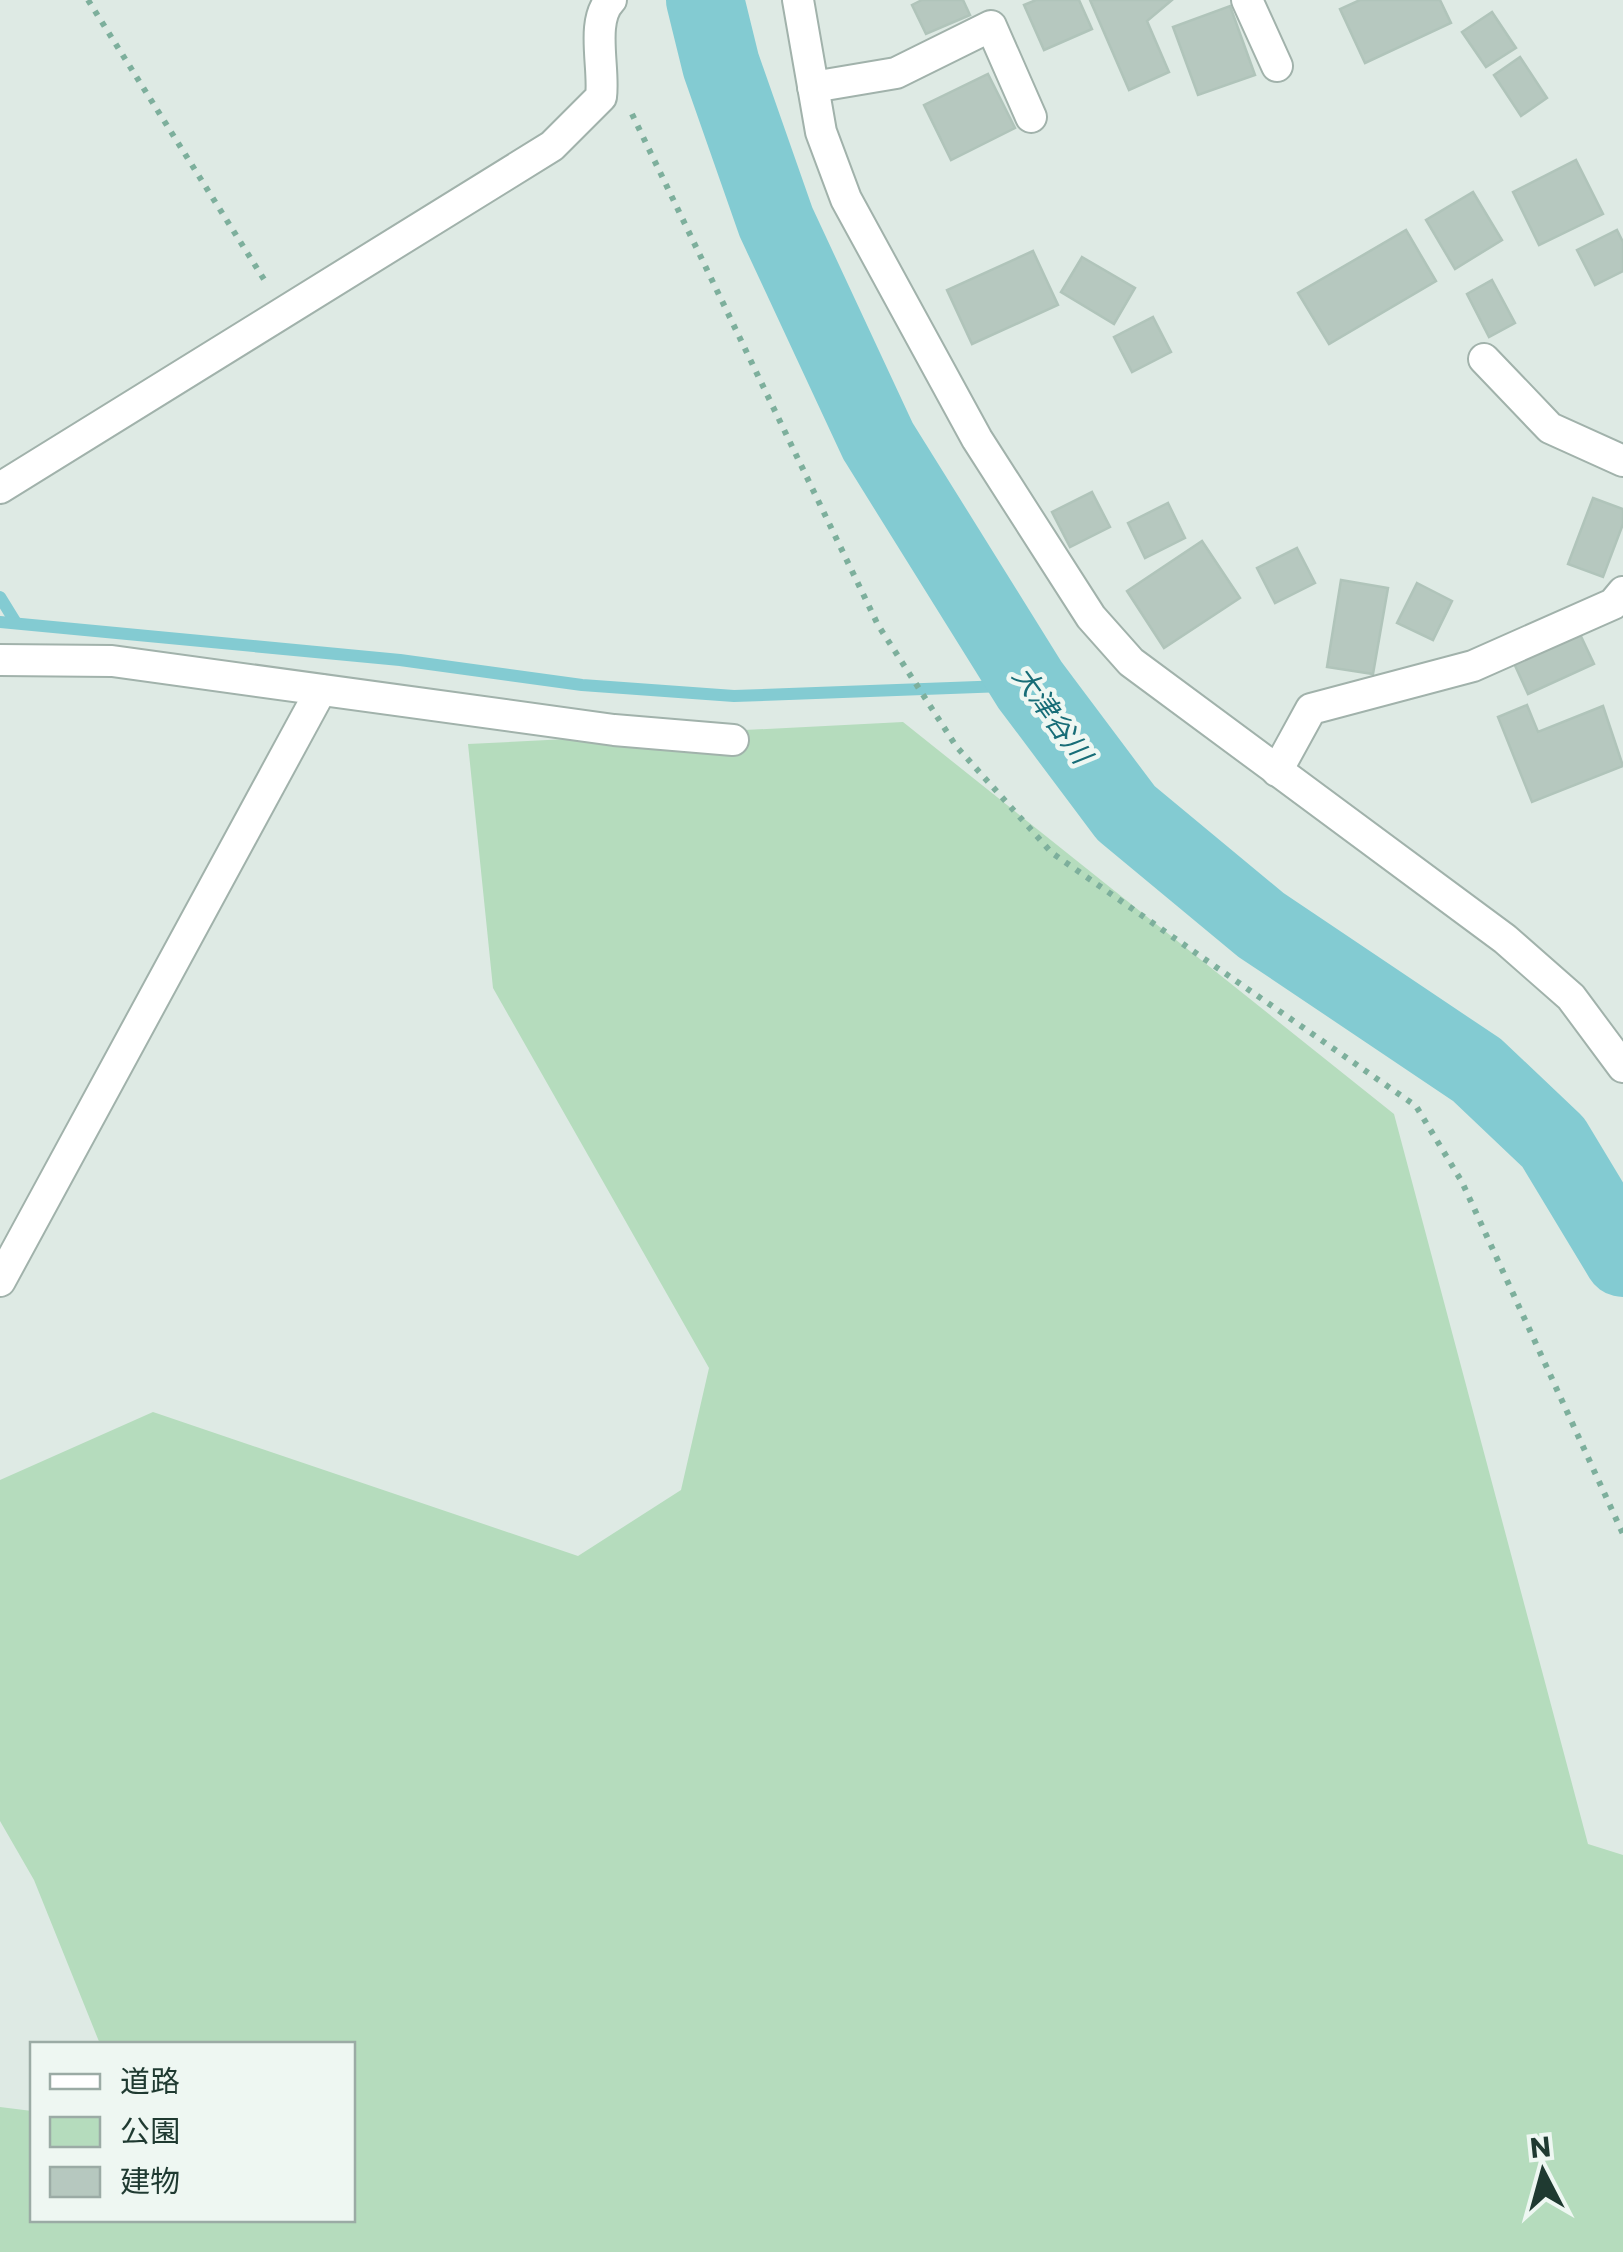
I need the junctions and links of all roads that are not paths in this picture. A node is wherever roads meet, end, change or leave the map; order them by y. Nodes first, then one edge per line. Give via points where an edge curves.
1 (798, 0) edge
2 (1247, 0) edge
3 (609, 1) edge
4 (1277, 66) dead end
5 (813, 87) junction
6 (1031, 116) dead end
7 (1484, 360) dead end
8 (1623, 461) edge
9 (0, 488) edge
10 (1623, 592) edge
11 (0, 660) edge
12 (320, 690) junction
13 (733, 740) dead end
14 (1277, 770) junction
15 (1623, 1067) edge
16 (0, 1281) edge

1 - 5 street
2 - 4 street
3 - 9 street via 600,28 602,98 552,146
5 - 6 street via 896,73 991,26
5 - 14 street via 820,132 846,199 977,440 1091,617 1131,662
7 - 8 street via 1550,428
10 - 14 street via 1614,604 1473,666 1311,709
11 - 12 street via 112,661
12 - 13 street
12 - 16 street
14 - 15 street via 1504,939 1571,997

